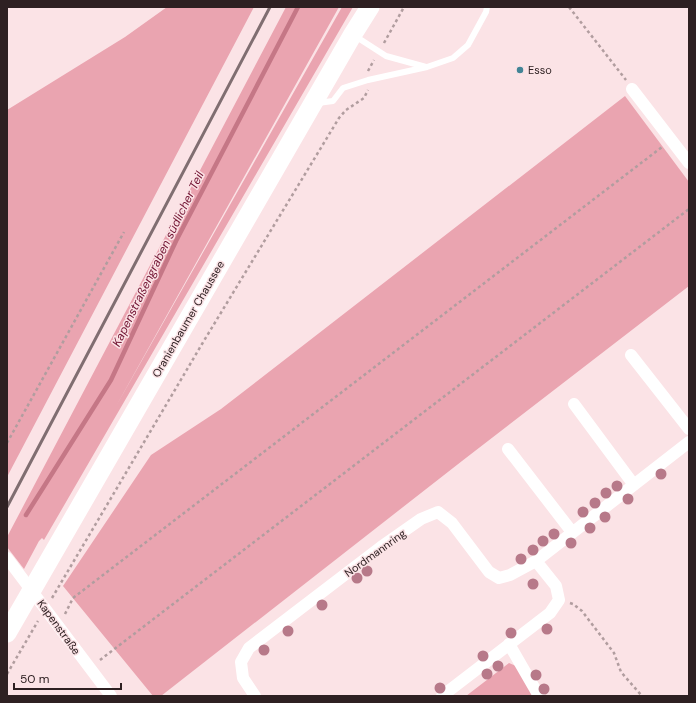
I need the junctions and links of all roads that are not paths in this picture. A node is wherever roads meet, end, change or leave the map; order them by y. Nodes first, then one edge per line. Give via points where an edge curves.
1 (370, 7) edge
2 (487, 7) edge
3 (353, 34) junction
4 (428, 67) junction
5 (632, 89) road end
6 (312, 104) junction
7 (689, 163) edge
8 (631, 355) dead end
9 (574, 404) dead end
10 (689, 429) edge
11 (689, 442) edge
12 (508, 449) dead end
13 (634, 485) junction
14 (572, 532) junction
15 (7, 558) edge
16 (536, 561) junction
17 (7, 633) edge
18 (509, 644) junction
19 (251, 695) edge
20 (111, 696) edge
21 (442, 696) edge
22 (539, 696) edge

1 - 3 main road, Oranienbaumer Chaussee
2 - 4 lane via 468,45 453,58
3 - 4 lane via 386,56
3 - 6 main road, Oranienbaumer Chaussee
4 - 6 lane via 368,80 343,88 333,101
5 - 7 street
6 - 17 main road, Oranienbaumer Chaussee
8 - 10 street
9 - 13 street
11 - 13 street, Nordmannring
12 - 14 street
13 - 14 street, Nordmannring
14 - 16 street, Nordmannring
15 - 20 street, Kapenstraße
16 - 18 street via 556,586 559,600 550,613
16 - 19 street, Nordmannring via 499,578 489,572 452,523 438,512 421,519 249,648 241,662 243,678
18 - 21 street
18 - 22 street

